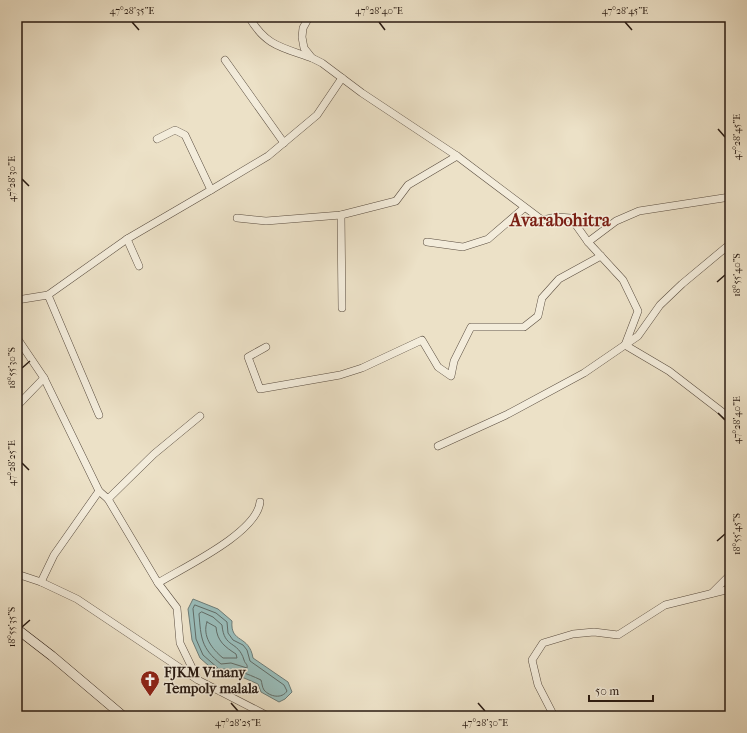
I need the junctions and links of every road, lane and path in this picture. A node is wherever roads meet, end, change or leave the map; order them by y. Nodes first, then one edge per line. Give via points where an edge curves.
1 (249, 17) edge
2 (309, 17) edge
3 (312, 58) junction
4 (225, 60) dead end
5 (342, 78) junction
6 (156, 139) dead end
7 (284, 143) junction
8 (458, 156) junction
9 (211, 190) junction
10 (730, 197) edge
11 (524, 208) junction
12 (341, 215) junction
13 (237, 218) dead end
14 (127, 239) junction
15 (427, 242) dead end
16 (588, 242) junction
17 (730, 244) edge
18 (601, 256) junction
19 (139, 266) dead end
20 (48, 295) junction
21 (17, 300) edge
22 (342, 308) dead end
23 (17, 338) edge
24 (625, 345) junction
25 (266, 347) dead end
26 (44, 378) junction
27 (17, 406) edge
28 (99, 415) dead end
29 (200, 416) dead end
30 (730, 418) edge
31 (438, 446) dead end
32 (99, 491) junction
33 (108, 499) junction
34 (260, 502) dead end
35 (17, 574) edge
36 (730, 575) edge
37 (41, 582) junction
38 (158, 583) junction
39 (730, 589) edge
40 (711, 593) junction
41 (17, 629) edge
42 (198, 680) junction
43 (123, 716) edge
44 (268, 716) edge
45 (554, 716) edge

1 - 3 street via 261,36 275,45
2 - 3 street via 303,28 302,37 304,48
3 - 5 street
4 - 7 street
5 - 7 street via 317,115
5 - 8 street
6 - 9 street via 175,130 185,135
7 - 9 street via 268,156
8 - 11 street
8 - 12 street via 408,185 396,201
9 - 14 street
10 - 16 street via 639,211 616,221
11 - 15 street via 488,239 463,247
11 - 16 street via 542,220 571,218
12 - 13 street via 266,221
12 - 22 street
14 - 19 street
14 - 20 street
16 - 18 street
17 - 24 street via 660,305 638,336
18 - 24 street via 623,280 638,311
18 - 25 street via 559,280 542,298 538,316 524,327 471,327 454,361 451,376 438,366 422,340 362,368 340,375 260,389 248,357
20 - 21 street
20 - 28 street
23 - 26 street
24 - 30 street via 669,371
24 - 31 street via 578,377 506,415
26 - 27 street
26 - 32 street
29 - 33 street via 154,454
32 - 33 street
32 - 37 street via 54,555
33 - 38 street
34 - 38 street via 256,515 239,534
35 - 37 street
36 - 40 street
37 - 42 street via 77,599
38 - 42 street via 177,608 180,643
39 - 40 street
40 - 45 street via 664,605 618,635 594,632 572,634 542,643 532,660 538,685
41 - 43 street
42 - 44 street

